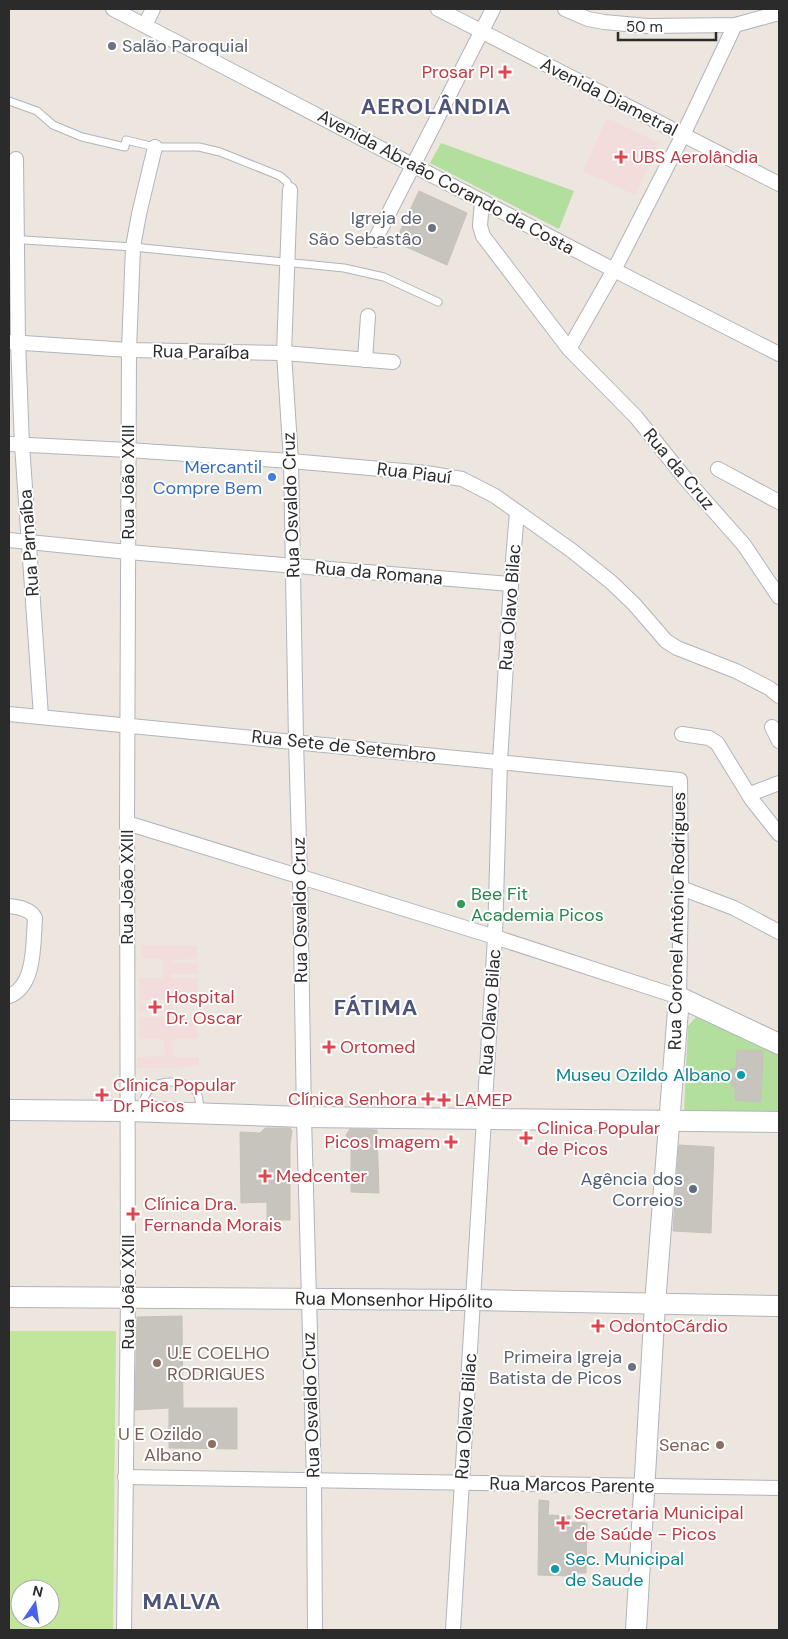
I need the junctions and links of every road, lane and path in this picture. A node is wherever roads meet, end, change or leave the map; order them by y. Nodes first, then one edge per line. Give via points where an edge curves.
1 (113, 9) edge
2 (153, 9) edge
3 (438, 9) edge
4 (492, 9) edge
5 (565, 9) edge
6 (779, 13) edge
7 (735, 24) junction
8 (145, 25) junction
9 (481, 31) junction
10 (9, 101) edge
11 (683, 135) junction
12 (155, 147) junction
13 (16, 159) dead end
14 (413, 165) junction
15 (779, 184) edge
16 (290, 190) joint
17 (482, 201) junction
18 (13, 240) edge
19 (376, 240) dead end
20 (133, 247) junction
21 (288, 263) junction
22 (614, 270) junction
23 (438, 302) dead end
24 (368, 316) dead end
25 (13, 342) edge
26 (569, 349) junction
27 (129, 350) junction
28 (284, 353) junction
29 (779, 354) edge
30 (365, 360) junction
31 (393, 362) dead end
32 (15, 444) edge
33 (128, 450) junction
34 (291, 461) junction
35 (718, 469) dead end
36 (779, 501) edge
37 (517, 512) junction
38 (9, 540) edge
39 (29, 542) junction
40 (128, 552) junction
41 (293, 566) junction
42 (511, 584) junction
43 (779, 597) edge
44 (779, 696) edge
45 (9, 714) edge
46 (41, 716) junction
47 (128, 725) junction
48 (772, 727) dead end
49 (682, 734) dead end
50 (296, 741) junction
51 (779, 741) edge
52 (500, 761) junction
53 (680, 780) joint
54 (779, 783) edge
55 (750, 794) junction
56 (127, 823) junction
57 (779, 834) edge
58 (300, 876) junction
59 (681, 888) junction
60 (9, 906) edge
61 (779, 932) edge
62 (494, 937) junction
63 (9, 996) edge
64 (679, 997) junction
65 (779, 1044) edge
66 (9, 1110) edge
67 (135, 1112) junction
68 (200, 1114) junction
69 (304, 1117) junction
70 (483, 1118) junction
71 (669, 1120) junction
72 (779, 1122) edge
73 (9, 1297) edge
74 (128, 1298) junction
75 (308, 1299) junction
76 (474, 1300) junction
77 (655, 1304) junction
78 (779, 1306) edge
79 (125, 1477) junction
80 (314, 1481) junction
81 (462, 1482) junction
82 (646, 1486) junction
83 (779, 1488) edge
84 (124, 1630) edge
85 (315, 1630) edge
86 (453, 1630) edge
87 (636, 1630) edge

1 - 8 street, Avenida Abraão Corando da Costa
2 - 8 street
3 - 9 street, Avenida Diametral
4 - 9 street
5 - 7 street via 588,19 625,25
6 - 7 street
7 - 11 street
8 - 14 street, Avenida Abraão Corando da Costa
9 - 11 street, Avenida Diametral
9 - 14 street
10 - 12 lane via 37,111 52,126 82,137 125,147 126,140
11 - 15 street, Avenida Diametral
11 - 22 street
12 - 16 lane via 199,147 220,152 280,176
12 - 20 street, Rua João XXIII
13 - 18 street, Rua Parnaíba
14 - 17 street, Avenida Abraão Corando da Costa
14 - 19 street
16 - 21 street, Rua Osvaldo Cruz
17 - 22 street, Avenida Abraão Corando da Costa
17 - 26 street, Rua da Cruz via 480,226 483,236
18 - 20 lane
18 - 25 street, Rua Parnaíba
20 - 21 lane
20 - 27 street, Rua João XXIII
21 - 23 lane via 344,268 384,277
21 - 28 street, Rua Osvaldo Cruz
22 - 26 street
22 - 29 street, Avenida Abraão Corando da Costa
24 - 30 street
25 - 27 street, Rua Paraíba
25 - 32 street, Rua Parnaíba
26 - 43 street, Rua da Cruz via 636,417 744,546
27 - 28 street, Rua Paraíba
27 - 33 street, Rua João XXIII
28 - 30 street, Rua Paraíba
28 - 34 street, Rua Osvaldo Cruz
30 - 31 street, Rua Paraíba
32 - 33 street, Rua Piauí
32 - 39 street, Rua Parnaíba
33 - 34 street, Rua Piauí
33 - 40 street, Rua João XXIII
34 - 37 street, Rua Piauí via 443,475 480,487
34 - 41 street, Rua Osvaldo Cruz
35 - 36 street
37 - 42 street, Rua Olavo Bilac
37 - 44 street, Rua Piauí via 612,582 666,641 736,671
38 - 39 street, Rua da Romana
39 - 40 street, Rua da Romana
39 - 46 street, Rua Parnaíba
40 - 41 street, Rua da Romana
40 - 47 street, Rua João XXIII
41 - 42 street, Rua da Romana
41 - 50 street, Rua Osvaldo Cruz
42 - 52 street, Rua Olavo Bilac
45 - 46 street, Rua Sete de Setembro
46 - 47 street, Rua Sete de Setembro
47 - 50 street, Rua Sete de Setembro
47 - 56 street, Rua João XXIII
48 - 51 street
49 - 55 street via 709,738 717,743
50 - 52 street, Rua Sete de Setembro
50 - 58 street, Rua Osvaldo Cruz
52 - 53 street, Rua Sete de Setembro
52 - 62 street, Rua Olavo Bilac
53 - 59 street, Rua Coronel Antônio Rodrigues
54 - 55 street
55 - 57 street
56 - 58 street
56 - 67 street, Rua João XXIII
58 - 62 street
58 - 69 street, Rua Osvaldo Cruz
59 - 61 street via 734,908
59 - 64 street, Rua Coronel Antônio Rodrigues
60 - 63 street via 30,911 35,918 31,968 18,990
62 - 64 street
62 - 70 street, Rua Olavo Bilac
64 - 65 street
64 - 71 street, Rua Coronel Antônio Rodrigues
66 - 67 street
67 - 68 street
67 - 68 lane via 151,1087 173,1082 196,1090
67 - 74 street, Rua João XXIII
68 - 69 street
69 - 70 street
69 - 75 street, Rua Osvaldo Cruz
70 - 71 street
70 - 76 street, Rua Olavo Bilac
71 - 72 street
71 - 77 street, Rua Coronel Antônio Rodrigues
73 - 74 street, Rua Monsenhor Hipólito
74 - 75 street, Rua Monsenhor Hipólito
74 - 79 street, Rua João XXIII
75 - 76 street, Rua Monsenhor Hipólito
75 - 80 street, Rua Osvaldo Cruz
76 - 77 street, Rua Monsenhor Hipólito
76 - 81 street, Rua Olavo Bilac
77 - 78 street, Rua Monsenhor Hipólito
77 - 82 street, Rua Coronel Antônio Rodrigues
79 - 80 street, Rua Marcos Parente
79 - 84 street, Rua João XXIII
80 - 81 street, Rua Marcos Parente
80 - 85 street, Rua Osvaldo Cruz
81 - 82 street, Rua Marcos Parente
81 - 86 street, Rua Olavo Bilac
82 - 83 street, Rua Marcos Parente
82 - 87 street, Rua Coronel Antônio Rodrigues

